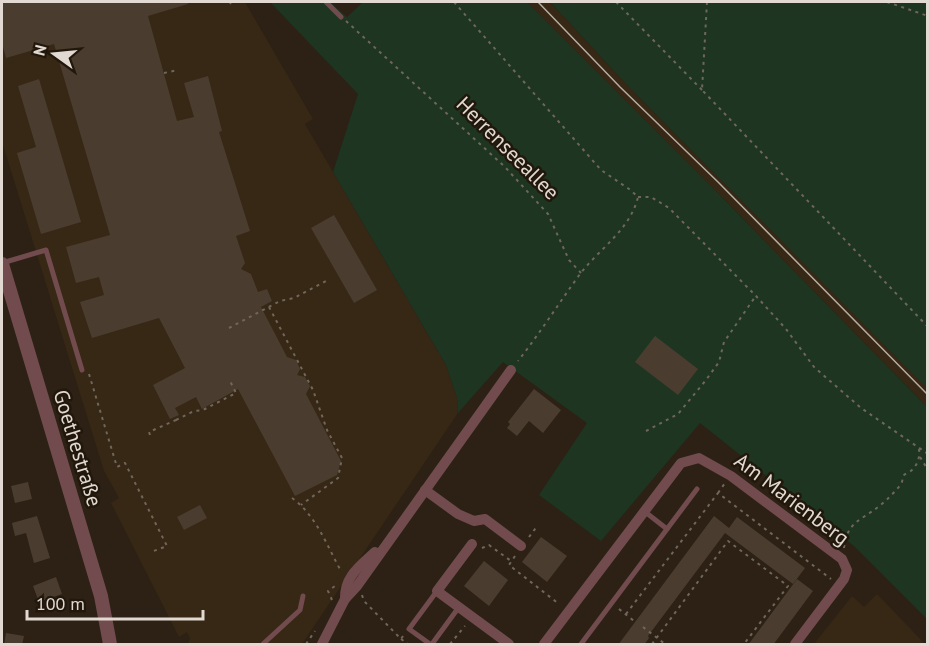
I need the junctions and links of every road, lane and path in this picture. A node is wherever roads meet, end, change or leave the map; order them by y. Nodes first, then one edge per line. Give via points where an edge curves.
1 (326, 2) edge
2 (454, 2) edge
3 (616, 2) edge
4 (707, 2) edge
5 (887, 2) edge
6 (927, 16) edge
7 (341, 17) joint
8 (178, 70) dead end
9 (164, 73) dead end
10 (702, 90) junction
11 (638, 197) junction
12 (2, 264) edge
13 (582, 273) junction
14 (326, 282) dead end
15 (756, 296) junction
16 (269, 307) junction
17 (927, 327) edge
18 (229, 328) dead end
19 (84, 369) joint
20 (511, 370) joint
21 (229, 379) dead end
22 (646, 431) dead end
23 (150, 435) dead end
24 (920, 449) junction
25 (927, 454) edge
26 (920, 457) junction
27 (927, 470) edge
28 (697, 489) dead end
29 (425, 490) junction
30 (292, 498) dead end
31 (301, 505) junction
32 (643, 511) junction
33 (538, 525) dead end
34 (667, 529) junction
35 (522, 546) junction
36 (476, 547) joint
37 (151, 552) dead end
38 (842, 559) junction
39 (511, 561) junction
40 (353, 582) junction
41 (337, 584) dead end
42 (840, 585) junction
43 (437, 591) junction
44 (303, 596) dead end
45 (333, 601) dead end
46 (612, 603) junction
47 (459, 606) junction
48 (569, 611) junction
49 (626, 614) junction
50 (472, 616) junction
51 (634, 621) dead end
52 (643, 627) dead end
53 (316, 629) dead end
54 (409, 629) junction
55 (657, 638) junction
56 (401, 639) junction
57 (110, 645) edge
58 (263, 645) edge
59 (306, 645) edge
60 (322, 645) edge
61 (408, 645) edge
62 (431, 645) edge
63 (450, 645) edge
64 (509, 645) edge
65 (544, 645) edge
66 (581, 645) edge
67 (652, 645) edge
68 (665, 645) edge
69 (744, 645) edge
70 (795, 645) edge

1 - 7 lane
2 - 11 path via 601,170
3 - 10 path
4 - 10 path
5 - 6 path
7 - 13 path, Herrenseeallee via 505,167 548,214 569,260
8 - 9 path
10 - 17 path
11 - 13 path via 626,225
11 - 15 path via 651,197 669,208
12 - 19 lane via 46,250
12 - 57 street, Goethestraße via 101,596
13 - 20 path
14 - 16 path
15 - 22 path via 724,342 719,362 706,380 678,414
15 - 24 path via 814,367 861,408
16 - 18 path
16 - 31 path via 313,390 342,458 338,478
19 - 37 path via 117,467 125,463 167,546
20 - 29 street
21 - 23 path via 236,393 175,418 149,432
24 - 25 path
24 - 26 path
26 - 27 path
26 - 38 path via 891,495 849,528
28 - 34 lane
29 - 35 street via 458,514 474,521 485,519
29 - 40 street
30 - 31 path
31 - 40 path via 340,571
32 - 34 lane
32 - 38 street, Am Marienberg via 681,463 699,458 731,476
32 - 48 street, Am Marienberg
33 - 35 path
34 - 46 lane
35 - 39 path
36 - 39 path via 489,545
36 - 43 street
38 - 42 street, Am Marienberg via 847,570
39 - 48 path via 508,565
40 - 56 path via 364,601
40 - 60 street via 344,586 345,598
41 - 45 path via 328,591
42 - 49 path via 718,493
42 - 70 street
43 - 47 street
43 - 54 lane
44 - 58 lane via 300,610
46 - 49 path
46 - 66 lane
47 - 50 street
47 - 62 lane
48 - 65 street, Am Marienberg
49 - 51 path
50 - 63 path
50 - 64 street
52 - 55 path
53 - 59 path
54 - 56 path
54 - 62 lane
55 - 67 path
55 - 68 path
55 - 69 path via 728,542 788,586
56 - 61 path

